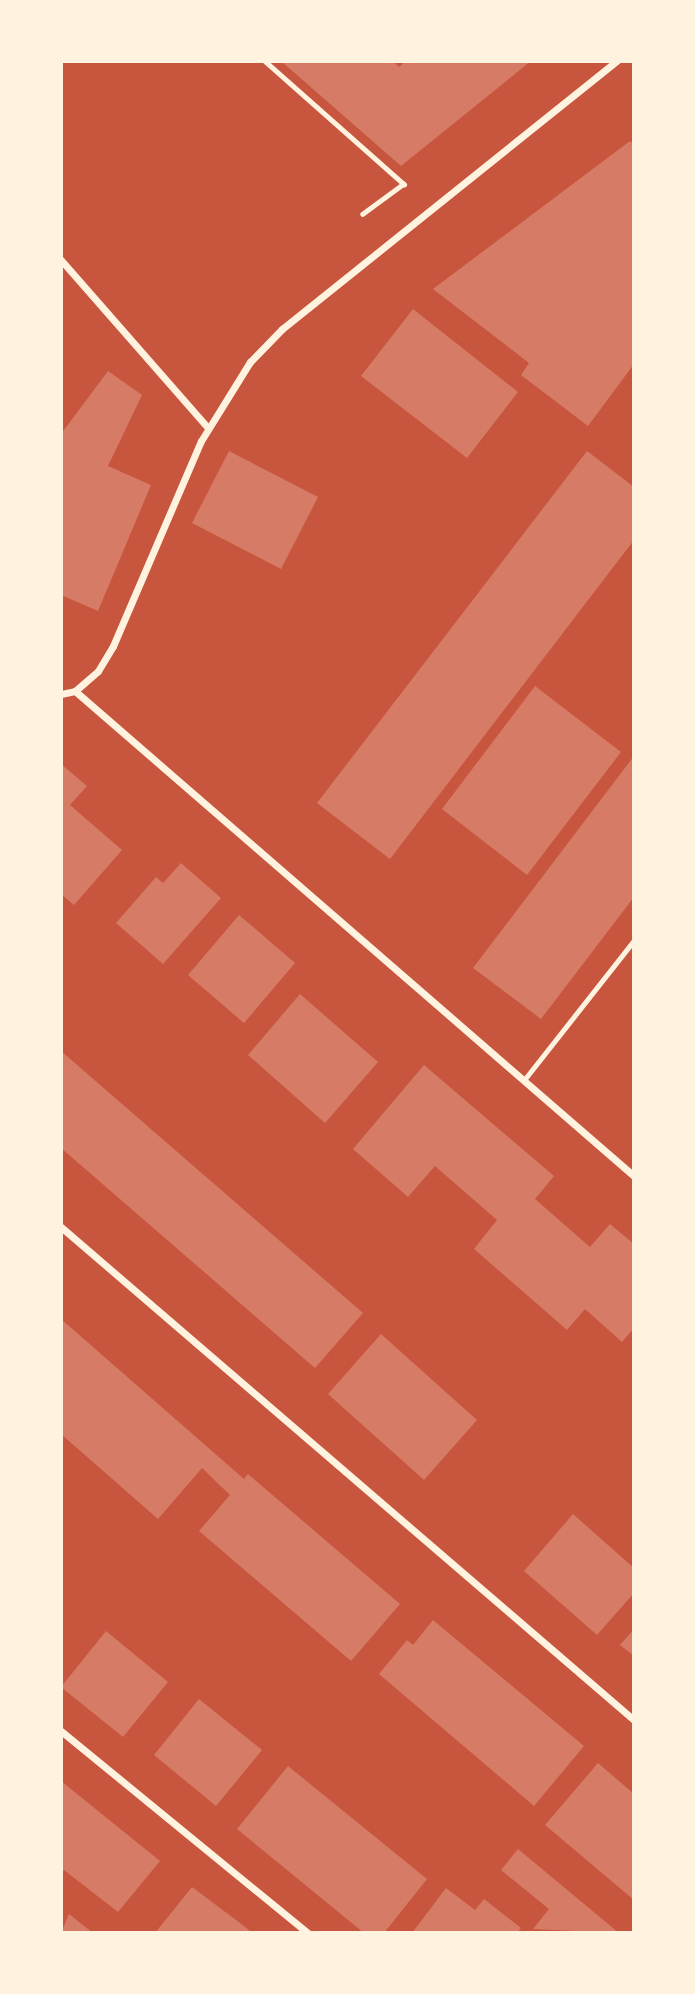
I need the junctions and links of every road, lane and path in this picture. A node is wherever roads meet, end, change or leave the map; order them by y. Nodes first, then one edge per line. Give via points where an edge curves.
1 (265, 61) edge
2 (617, 61) edge
3 (363, 214) dead end
4 (61, 260) edge
5 (208, 428) junction
6 (75, 691) junction
7 (61, 694) edge
8 (634, 940) edge
9 (524, 1080) junction
10 (634, 1176) edge
11 (61, 1227) edge
12 (634, 1720) edge
13 (61, 1731) edge
14 (308, 1933) edge

1 - 3 path via 404,184
2 - 5 street via 282,329 250,362
4 - 5 street
5 - 6 street via 173,499 128,617 98,671
6 - 7 street
6 - 9 street
8 - 9 lane
9 - 10 street
11 - 12 street
13 - 14 street

